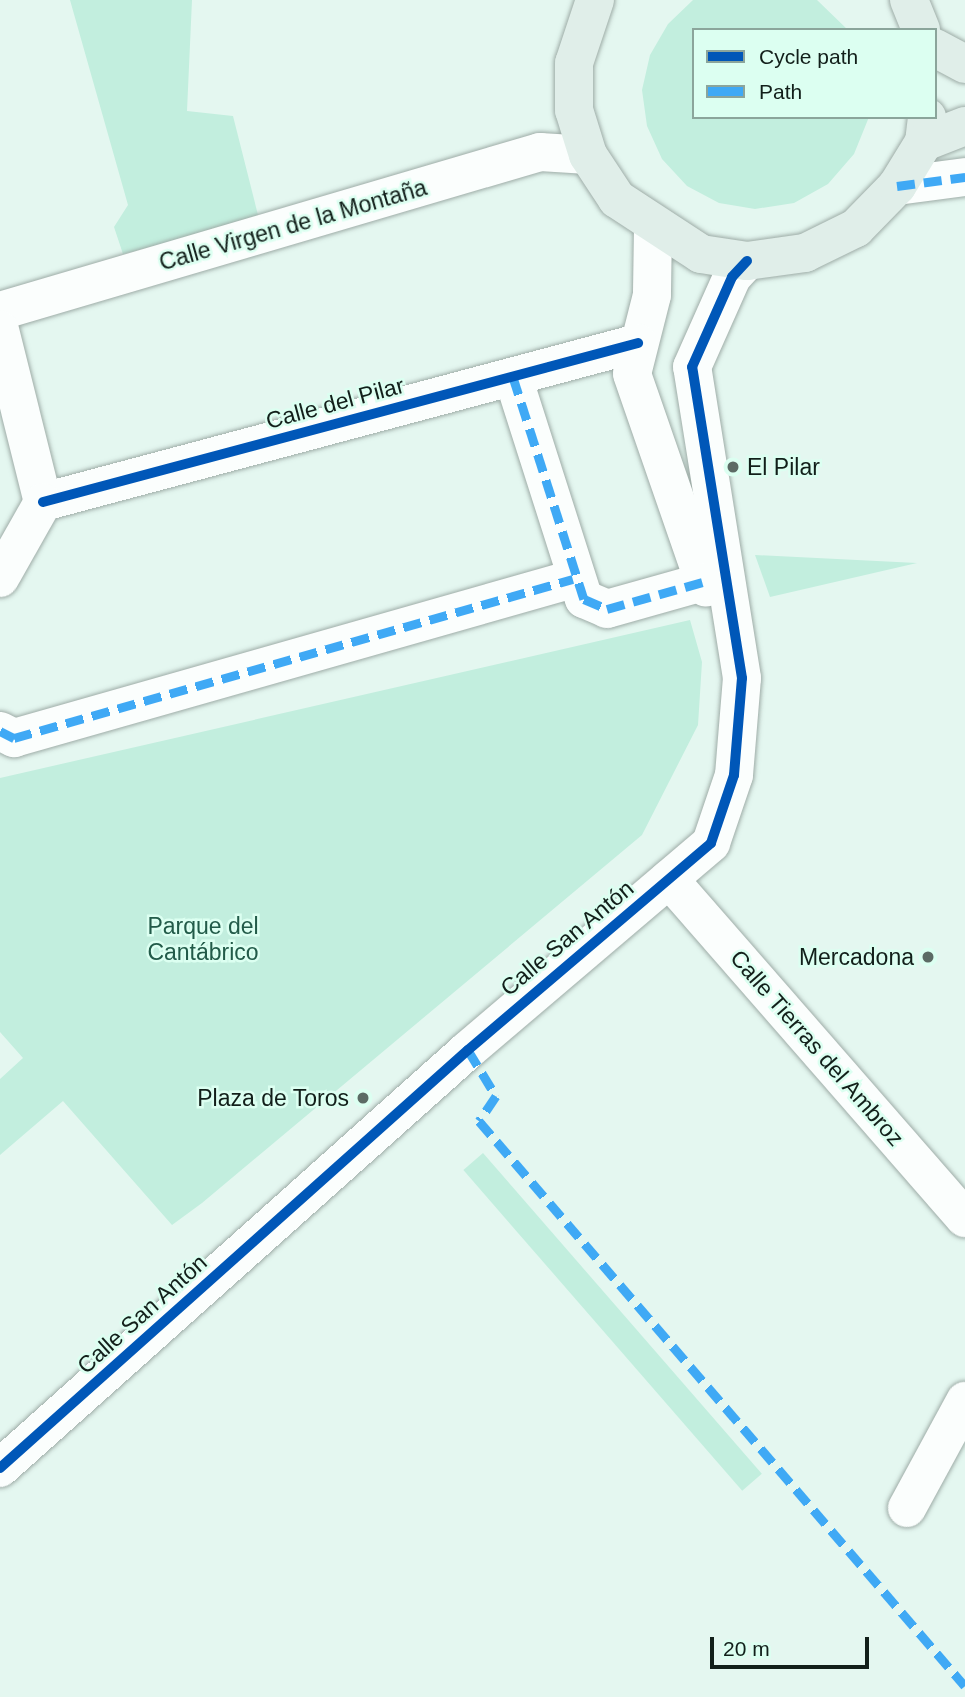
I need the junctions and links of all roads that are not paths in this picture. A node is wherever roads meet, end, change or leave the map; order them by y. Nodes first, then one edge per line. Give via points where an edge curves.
1 (909, 0) edge
2 (584, 6) edge
3 (920, 28) edge
4 (937, 49) edge
5 (965, 64) edge
6 (965, 126) edge
7 (926, 130) edge
8 (587, 155) junction
9 (965, 177) edge
10 (897, 186) junction
11 (653, 228) junction
12 (747, 261) junction
13 (0, 311) edge
14 (0, 330) edge
15 (638, 342) junction
16 (513, 377) junction
17 (43, 502) junction
18 (0, 578) edge
19 (573, 579) junction
20 (703, 582) junction
21 (742, 678) junction
22 (0, 731) edge
23 (669, 878) junction
24 (965, 1218) edge
25 (965, 1401) edge
26 (0, 1468) edge
27 (907, 1508) dead end

1 - 3 main road
2 - 8 main road via 574,63 574,110
4 - 5 main road
6 - 7 main road
7 - 10 main road
8 - 11 main road via 617,200
8 - 13 street, Calle Virgen de la Montaña via 540,152
9 - 10 street
10 - 12 main road via 856,228 805,253
11 - 12 main road via 701,254
11 - 15 street, Calle San Antón via 652,295
12 - 21 street, Calle San Antón via 732,277 692,367
14 - 17 street
15 - 16 street, Calle del Pilar
15 - 20 street, Calle San Antón via 632,374
16 - 17 street, Calle del Pilar
16 - 19 street
17 - 18 street
19 - 20 street via 584,599 607,609
19 - 22 street via 13,738
20 - 21 street, Calle San Antón
21 - 23 street, Calle San Antón via 734,775 711,843
23 - 24 street, Calle Tierras del Ambroz
23 - 26 street, Calle San Antón
25 - 27 street

